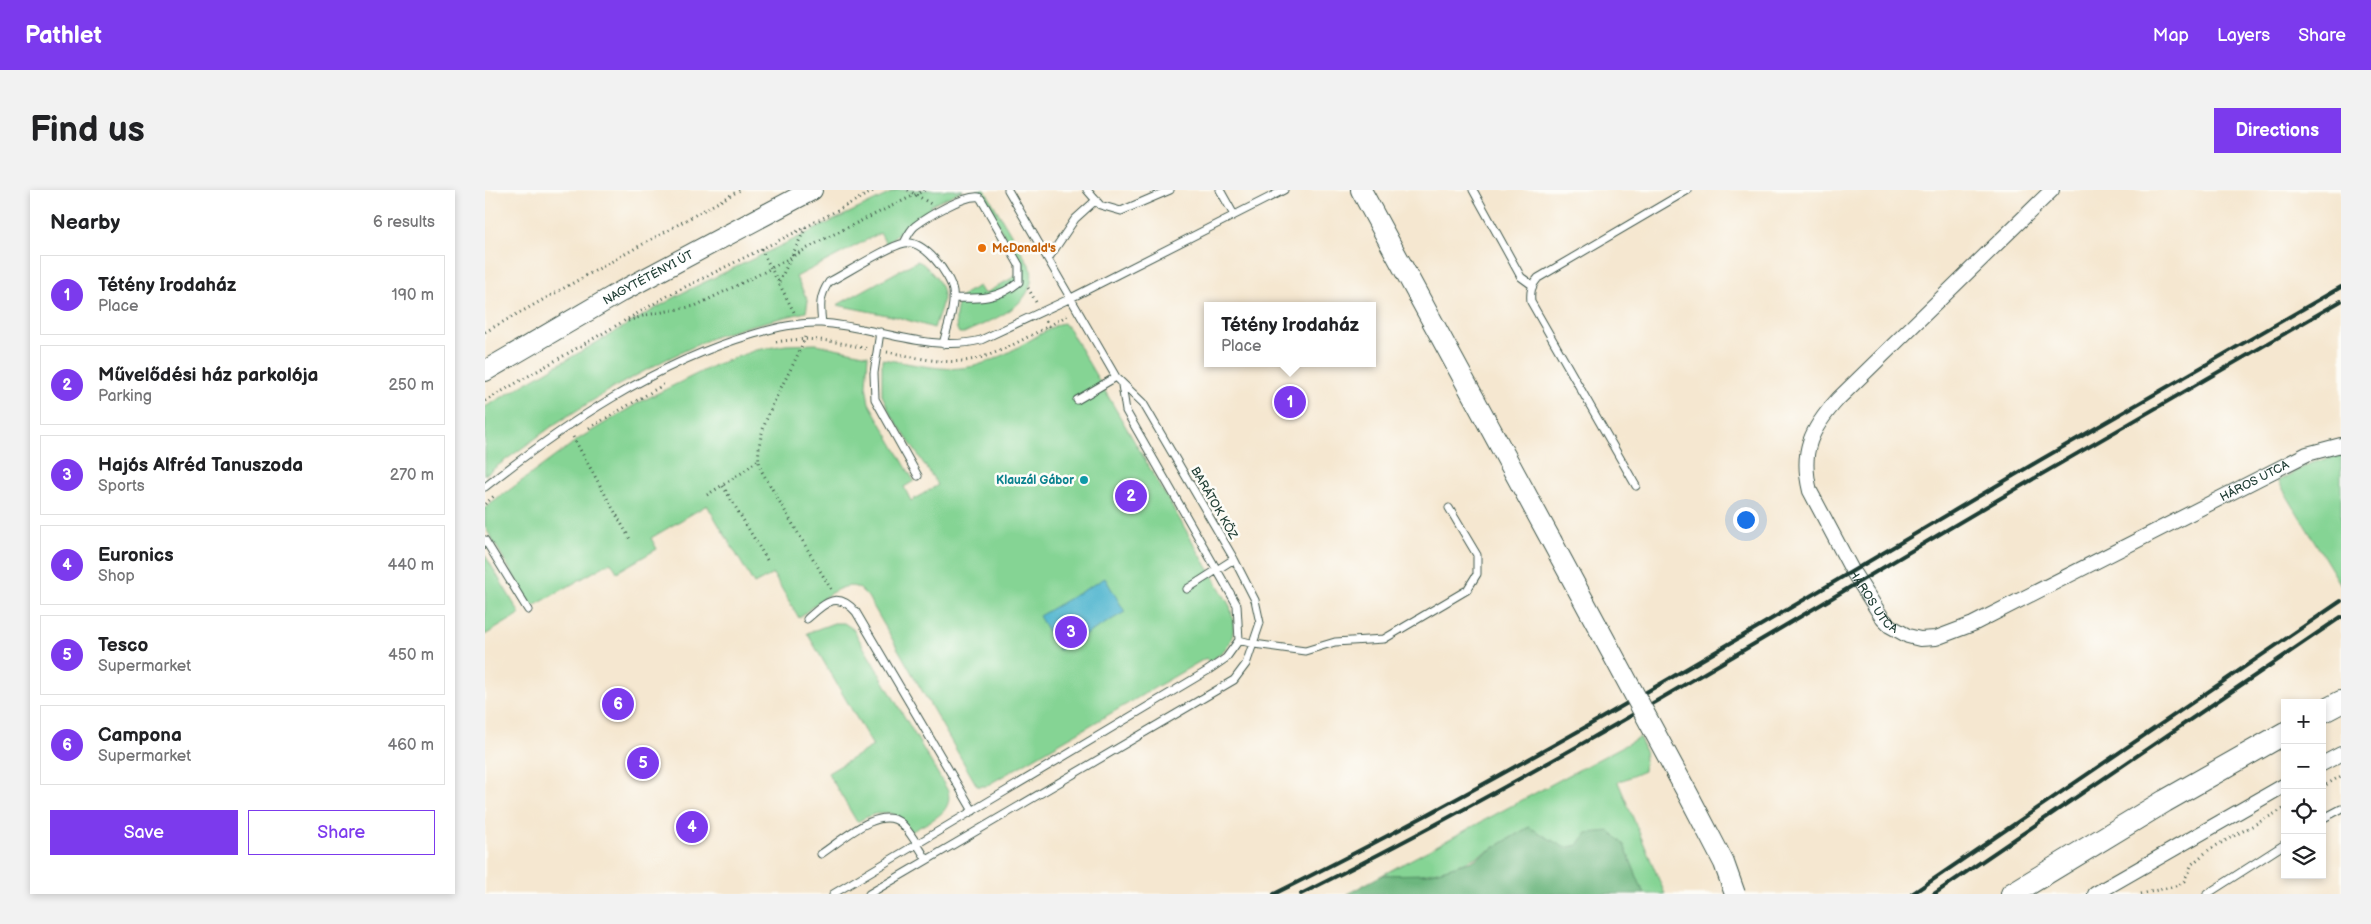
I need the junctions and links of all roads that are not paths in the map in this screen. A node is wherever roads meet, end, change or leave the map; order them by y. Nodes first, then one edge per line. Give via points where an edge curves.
1 (812, 190) edge
2 (1008, 190) edge
3 (1087, 190) edge
4 (1170, 190) edge
5 (1220, 190) edge
6 (1284, 190) edge
7 (1361, 190) edge
8 (1473, 190) edge
9 (1688, 190) edge
10 (2052, 190) edge
11 (1096, 200) junction
12 (1234, 216) junction
13 (905, 243) junction
14 (1048, 259) junction
15 (1532, 285) junction
16 (953, 298) junction
17 (1071, 298) junction
18 (821, 323) junction
19 (880, 332) junction
20 (943, 344) junction
21 (485, 371) edge
22 (1117, 377) junction
23 (1122, 384) junction
24 (1077, 400) dead end
25 (2341, 445) edge
26 (918, 476) dead end
27 (1636, 486) dead end
28 (485, 487) edge
29 (1449, 508) dead end
30 (485, 540) edge
31 (1234, 559) junction
32 (1217, 570) junction
33 (1187, 589) dead end
34 (528, 610) dead end
35 (807, 619) dead end
36 (1239, 640) junction
37 (1254, 644) junction
38 (2341, 702) edge
39 (2326, 710) edge
40 (2281, 735) edge
41 (2341, 754) edge
42 (2326, 762) edge
43 (2281, 787) edge
44 (2341, 809) edge
45 (973, 811) junction
46 (2326, 817) edge
47 (917, 844) junction
48 (2281, 847) edge
49 (821, 854) dead end
50 (927, 860) junction
51 (833, 894) edge
52 (869, 894) edge
53 (1735, 894) edge
54 (2011, 894) edge
55 (2095, 894) edge
56 (2207, 894) edge

1 - 21 street, NAGYTÉTÉNYI ÚT via 622,291
2 - 14 lane, BARÁTOK KÖZ
3 - 11 lane
4 - 11 lane via 1121,210 1100,205
5 - 12 lane
6 - 12 lane
7 - 53 street, bridge via 1702,821 1724,863
8 - 15 lane via 1521,277
9 - 15 lane via 1538,278
10 - 25 street, HÁROS UTCA via 1838,399 1815,429 1809,443 1806,474 1810,491 1868,597 1890,626 1920,639 1954,632 2307,454
11 - 14 lane via 1075,219
12 - 17 lane
13 - 16 lane via 924,248 936,260 953,289
13 - 16 lane via 915,227 942,210 967,197 979,197 1019,264 1019,282 997,296
13 - 18 lane via 829,282 820,301
14 - 17 lane, BARÁTOK KÖZ
15 - 27 lane via 1531,302
16 - 20 lane
17 - 20 lane via 981,340 968,344
17 - 22 lane, BARÁTOK KÖZ
18 - 19 lane
18 - 28 lane via 803,323 732,340 664,371 572,424
19 - 20 lane
19 - 26 lane via 875,399
22 - 23 lane, BARÁTOK KÖZ
22 - 24 lane
23 - 31 lane, BARÁTOK KÖZ via 1143,403
23 - 32 lane, BARÁTOK KÖZ via 1125,411
29 - 37 lane via 1477,555 1477,574 1467,590 1384,639 1335,642 1305,651
30 - 34 lane
31 - 32 lane
31 - 37 lane, BARÁTOK KÖZ via 1255,600 1260,623
32 - 33 lane
32 - 36 lane, BARÁTOK KÖZ via 1237,605
35 - 45 lane via 822,605 837,600 848,603 856,612
36 - 37 lane
36 - 45 lane via 1226,658 1207,671
37 - 50 lane, BARÁTOK KÖZ via 1234,680 1219,690
38 - 39 main road
40 - 54 main road
41 - 42 street
43 - 55 street
44 - 46 lane
45 - 47 lane
47 - 49 lane via 893,817 874,818
47 - 50 lane
47 - 51 lane
48 - 56 lane
50 - 52 lane, BARÁTOK KÖZ

